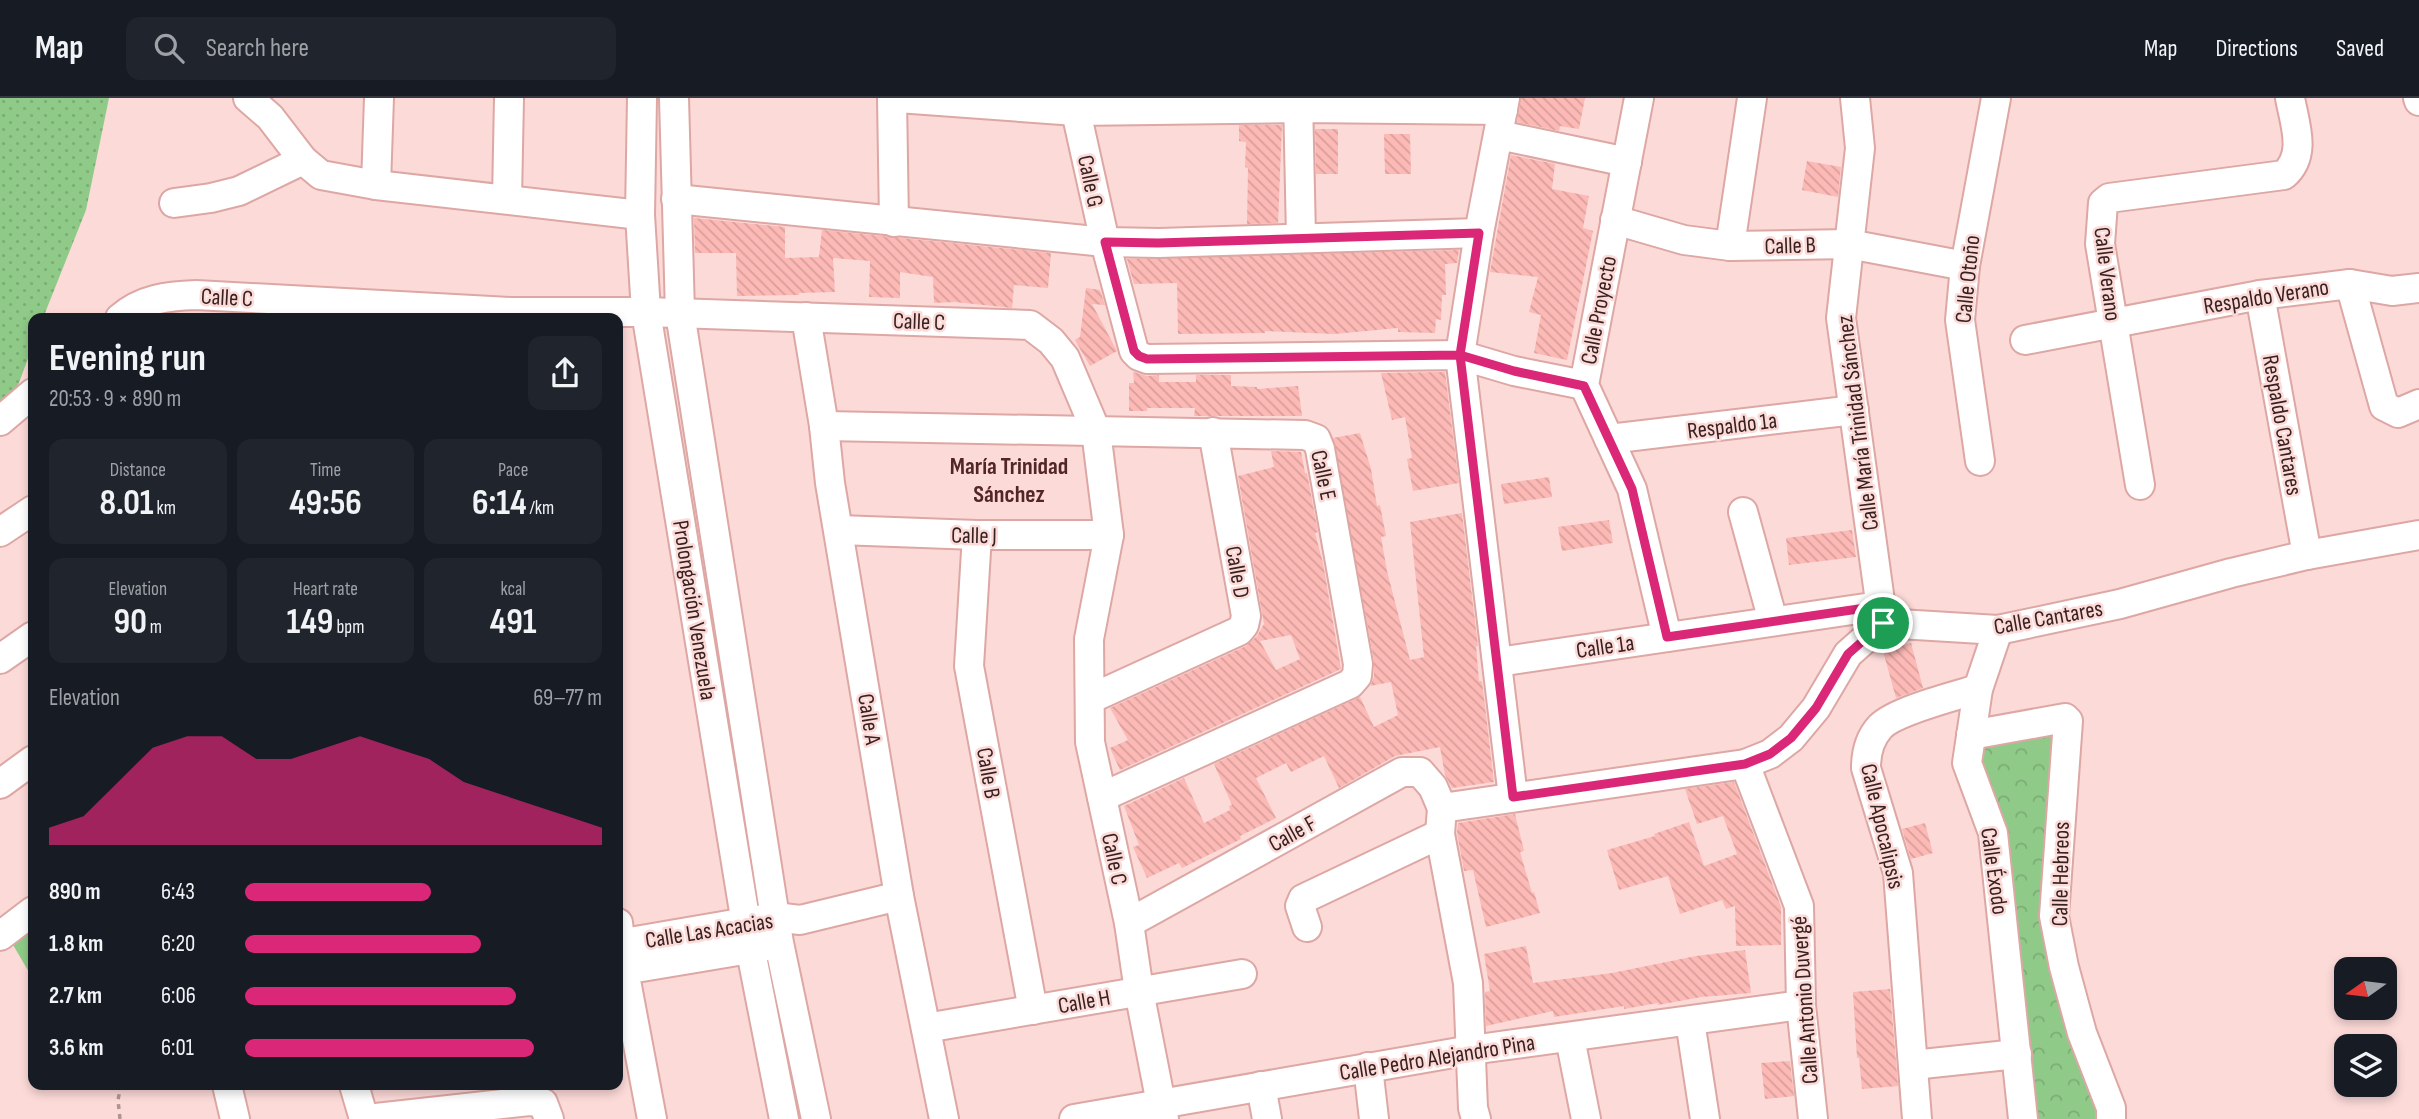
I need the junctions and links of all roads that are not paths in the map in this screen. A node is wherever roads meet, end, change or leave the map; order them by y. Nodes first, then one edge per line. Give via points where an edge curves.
1 (248, 98) edge
2 (379, 98) edge
3 (509, 98) edge
4 (642, 98) edge
5 (674, 98) edge
6 (892, 98) edge
7 (898, 98) edge
8 (1639, 98) edge
9 (1752, 98) edge
10 (1855, 98) edge
11 (1996, 98) edge
12 (2290, 98) edge
13 (1299, 103) edge
14 (1075, 104) edge
15 (1502, 114) edge
16 (303, 160) junction
17 (1627, 162) junction
18 (376, 185) junction
19 (508, 199) junction
20 (676, 199) junction
21 (174, 203) dead end
22 (640, 215) junction
23 (1615, 220) junction
24 (894, 222) junction
25 (1479, 233) junction
26 (1301, 237) junction
27 (1105, 242) junction
28 (1849, 244) junction
29 (1730, 246) junction
30 (1965, 266) junction
31 (2350, 284) junction
32 (2419, 288) edge
33 (2260, 295) junction
34 (646, 312) junction
35 (126, 313) edge
36 (479, 313) edge
37 (601, 313) edge
38 (680, 313) junction
39 (806, 317) junction
40 (2114, 323) junction
41 (2025, 340) dead end
42 (1460, 355) junction
43 (1584, 386) junction
44 (28, 397) edge
45 (2419, 404) edge
46 (1854, 410) junction
47 (0, 421) edge
48 (824, 426) junction
49 (1096, 431) junction
50 (1213, 432) junction
51 (1609, 439) junction
52 (1980, 461) dead end
53 (2140, 485) dead end
54 (1743, 512) dead end
55 (28, 513) edge
56 (839, 530) junction
57 (0, 532) edge
58 (976, 535) junction
59 (1109, 535) junction
60 (2419, 535) edge
61 (2307, 555) junction
62 (1881, 614) junction
63 (1773, 621) junction
64 (1998, 630) junction
65 (1667, 637) junction
66 (28, 639) edge
67 (0, 659) edge
68 (1498, 662) junction
69 (1978, 689) junction
70 (1090, 699) junction
71 (1971, 735) junction
72 (28, 764) edge
73 (1745, 764) junction
74 (0, 784) edge
75 (1102, 797) junction
76 (1513, 797) junction
77 (1441, 821) junction
78 (899, 896) junction
79 (28, 915) edge
80 (1129, 923) junction
81 (785, 927) junction
82 (1307, 927) dead end
83 (748, 935) junction
84 (0, 936) edge
85 (623, 950) edge
86 (623, 966) edge
87 (1242, 974) dead end
88 (1139, 991) junction
89 (1801, 1005) junction
90 (1033, 1010) junction
91 (1690, 1021) junction
92 (926, 1028) junction
93 (1570, 1038) junction
94 (1471, 1050) junction
95 (2017, 1054) junction
96 (1913, 1065) junction
97 (1368, 1067) junction
98 (1261, 1086) junction
99 (228, 1090) edge
100 (356, 1090) edge
101 (1163, 1111) edge
102 (235, 1119) edge
103 (365, 1119) edge
104 (549, 1119) edge
105 (652, 1119) edge
106 (784, 1119) edge
107 (816, 1119) edge
108 (944, 1119) edge
109 (1074, 1119) edge
110 (1268, 1119) edge
111 (1374, 1119) edge
112 (1476, 1119) edge
113 (1587, 1119) edge
114 (1705, 1119) edge
115 (1813, 1119) edge
116 (1917, 1119) edge
117 (2023, 1119) edge
118 (2111, 1119) edge

1 - 16 street via 270,117
2 - 18 street
3 - 19 street
4 - 22 street, Prolongación Venezuela
5 - 20 street, Prolongación Venezuela
6 - 24 street
7 - 14 street
8 - 17 street, Calle Proyecto
9 - 29 street
10 - 28 street, Calle María Trinidad Sánchez via 1860,148
11 - 30 street, Calle Otoño
12 - 40 street, Calle Verano via 2299,149 2294,167 2284,175 2109,198 2103,203 2100,244
13 - 14 street
13 - 15 street
13 - 26 street
14 - 27 street, Calle G
15 - 17 street
15 - 25 street
16 - 18 street via 321,175
16 - 21 street via 239,191
17 - 23 street, Calle Proyecto
18 - 19 street
19 - 22 street
20 - 24 street
20 - 38 street, Prolongación Venezuela
22 - 34 street, Prolongación Venezuela
23 - 29 street, Calle B via 1669,237
23 - 43 street, Calle Proyecto
24 - 27 street
25 - 26 street
25 - 42 street
26 - 27 street
27 - 42 street, Calle G via 1134,351 1147,359
28 - 29 street, Calle B
28 - 30 street, Calle B
28 - 46 street, Calle María Trinidad Sánchez via 1841,318
30 - 52 street, Calle Otoño via 1960,320
31 - 32 street, Respaldo Verano via 2392,291
31 - 33 street, Respaldo Verano
31 - 45 street via 2384,406 2398,413
33 - 40 street, Respaldo Verano
33 - 61 street, Respaldo Cantares
34 - 37 street, Calle C
34 - 38 street, Calle C
34 - 83 street, Prolongación Venezuela
35 - 36 street, Calle C via 162,297 195,295
38 - 39 street, Calle C
38 - 81 street, Prolongación Venezuela
39 - 48 street, Calle A
39 - 49 street, Calle C via 1030,325 1065,358
40 - 41 street, Respaldo Verano
40 - 53 street, Calle Verano
42 - 43 street, Calle G
42 - 68 street
43 - 51 street, Calle Proyecto
44 - 47 street
46 - 51 street, Respaldo 1a
46 - 62 street, Calle María Trinidad Sánchez
48 - 49 street, Calle E
48 - 56 street, Calle A
49 - 50 street, Calle E
49 - 59 street, Calle C
50 - 70 street, Calle D via 1244,625 1240,631
50 - 75 street, Calle E via 1316,439 1357,676 1350,684
51 - 65 street, Calle Proyecto via 1632,489
54 - 63 street
55 - 57 street
56 - 58 street, Calle J
56 - 78 street, Calle A
58 - 59 street, Calle J
58 - 90 street, Calle B via 970,666
59 - 70 street, Calle C via 1089,639
60 - 61 street, Calle Cantares
61 - 64 street, Calle Cantares via 2120,604
62 - 63 street, Calle 1a
62 - 64 street, Calle Cantares
62 - 73 street via 1791,738 1770,754
63 - 65 street, Calle 1a
64 - 69 street, Calle Éxodo
65 - 68 street, Calle 1a
66 - 67 street
68 - 76 street
69 - 71 street, Calle Éxodo
69 - 96 street, Calle Apocalipsis via 1893,718 1879,727 1866,752 1866,768 1898,873
70 - 75 street, Calle C via 1090,742
71 - 95 street, Calle Éxodo via 1967,763 1993,833
71 - 118 street, Calle Hebreos via 2067,719 2054,916 2082,1033 2111,1108
72 - 74 street
73 - 76 street
73 - 89 street, Calle Antonio Duvergé via 1799,906
75 - 80 street, Calle C
76 - 77 street
77 - 80 street, Calle F via 1433,788 1420,772 1402,772
77 - 82 street via 1303,899 1300,906
77 - 94 street via 1468,984
78 - 81 street, Calle Las Acacias
78 - 92 street, Calle A
79 - 84 street
80 - 88 street, Calle C
81 - 83 street, Calle Las Acacias
81 - 107 street, Prolongación Venezuela
83 - 85 street, Calle Las Acacias
83 - 106 street, Prolongación Venezuela
86 - 105 street
87 - 88 street, Calle H
88 - 90 street, Calle H
88 - 101 street, Calle C
89 - 91 street, Calle Pedro Alejandro Pina
89 - 115 street, Calle Antonio Duvergé
90 - 92 street, Calle H
91 - 93 street, Calle Pedro Alejandro Pina
91 - 114 street
92 - 108 street, Calle A
93 - 94 street, Calle Pedro Alejandro Pina
93 - 113 street
94 - 97 street, Calle Pedro Alejandro Pina
94 - 112 street
95 - 96 street
95 - 117 street, Calle Éxodo
96 - 116 street, Calle Apocalipsis
97 - 98 street, Calle Pedro Alejandro Pina
97 - 111 street
98 - 101 street, Calle Pedro Alejandro Pina
98 - 110 street
99 - 102 street
100 - 103 street
101 - 109 street, Calle Pedro Alejandro Pina
103 - 104 street via 529,1101 543,1102

